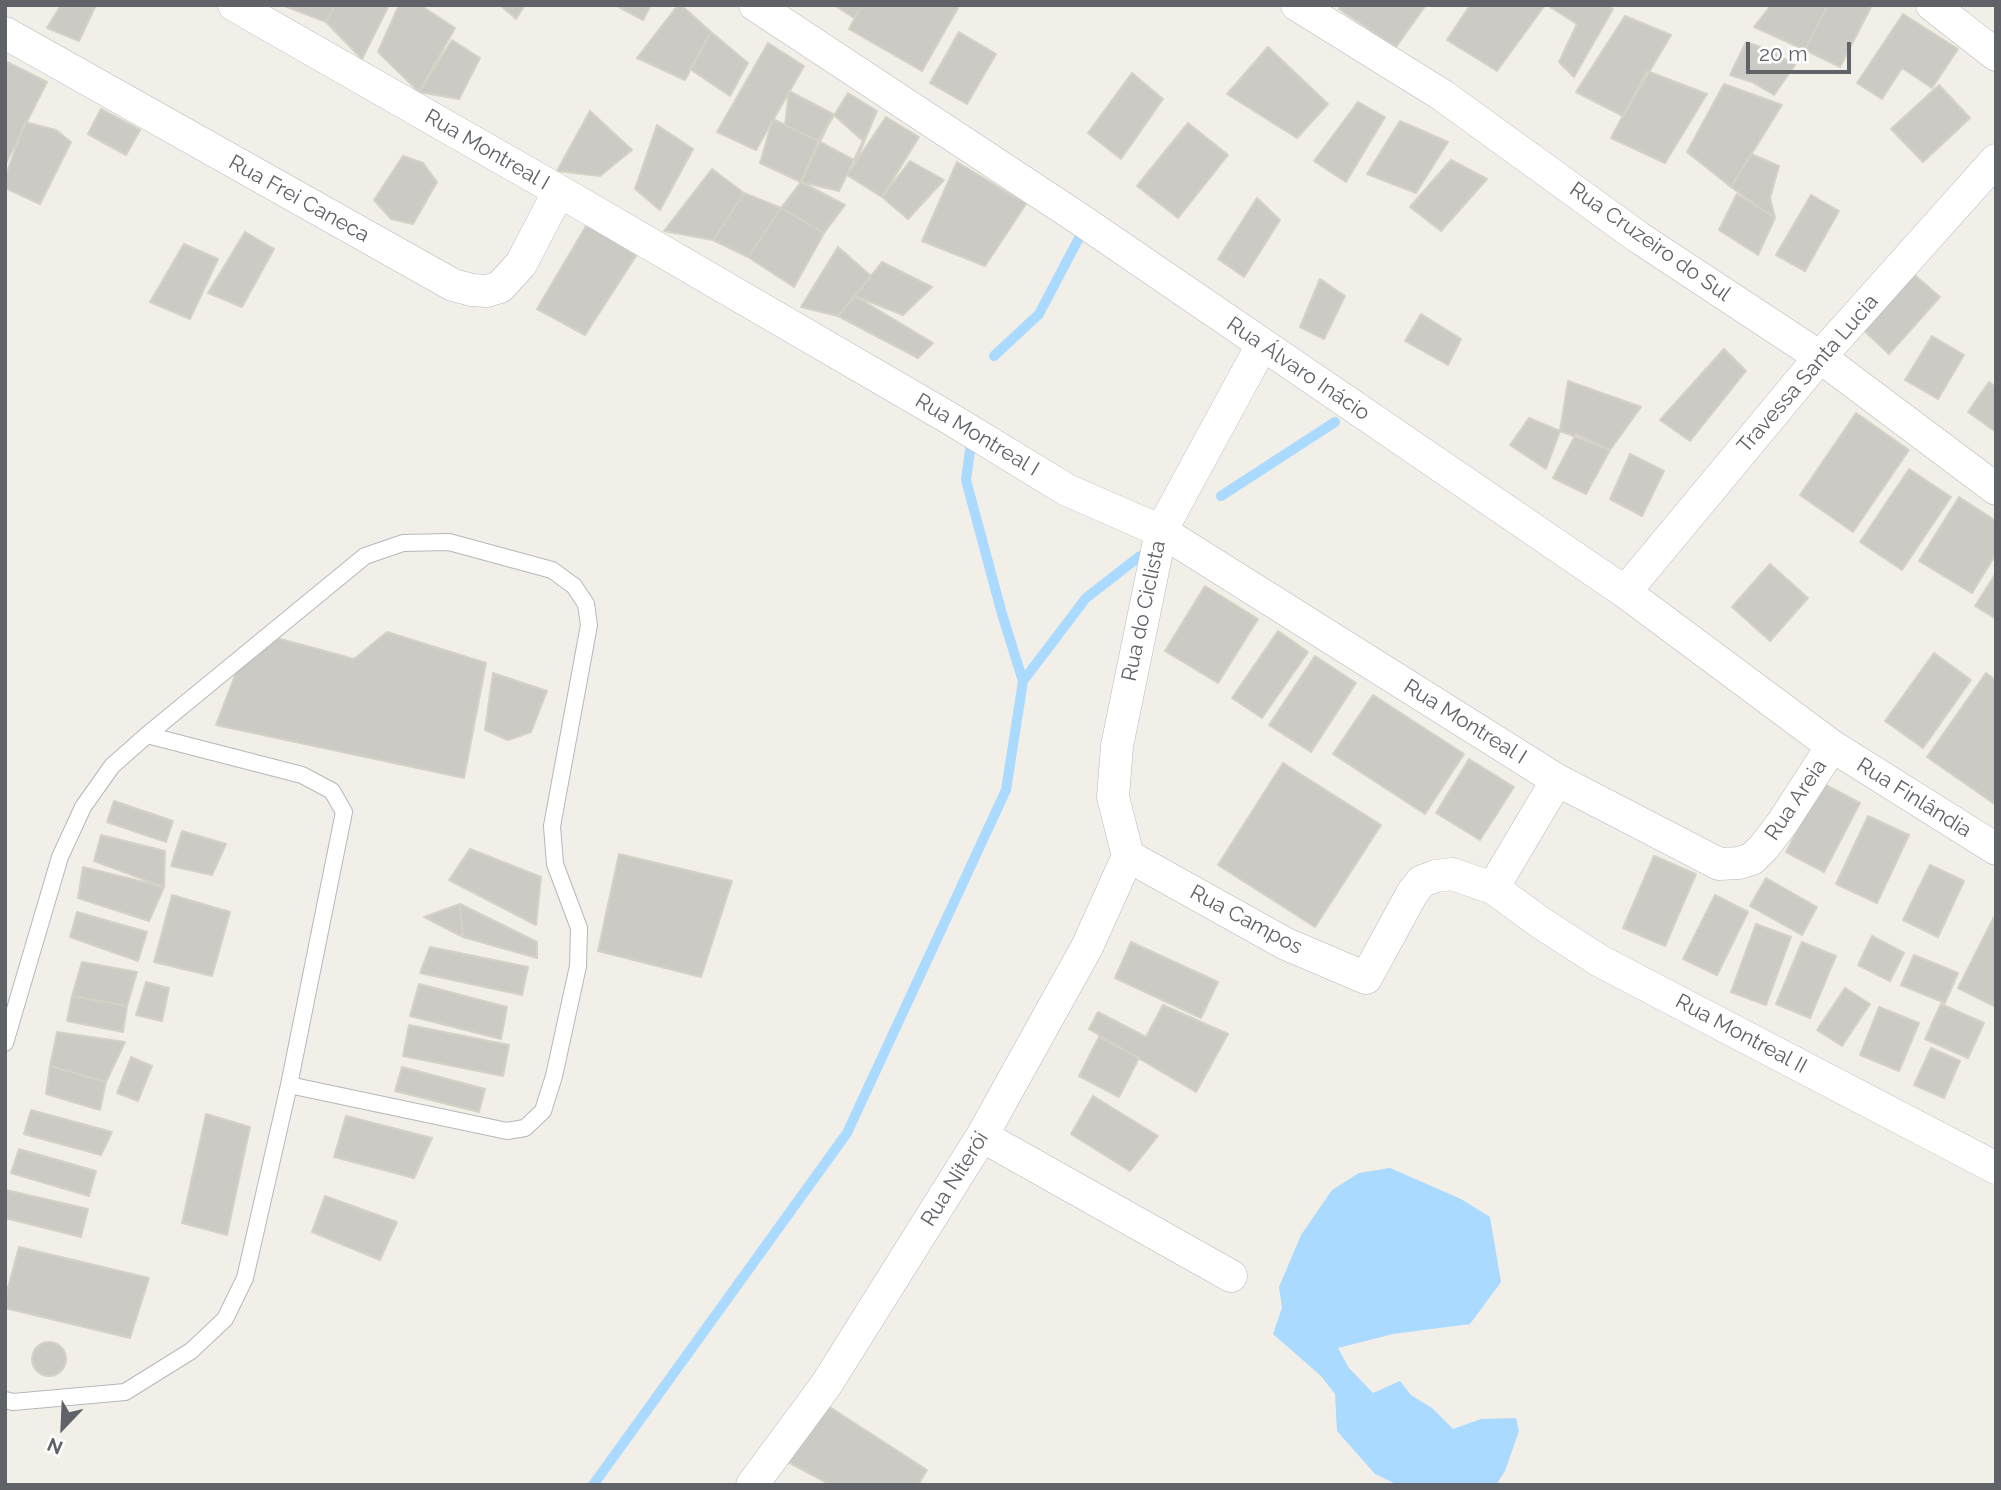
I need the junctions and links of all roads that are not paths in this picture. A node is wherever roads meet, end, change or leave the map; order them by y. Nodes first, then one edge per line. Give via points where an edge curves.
1 (234, 5) edge
2 (755, 5) edge
3 (1297, 5) edge
4 (1931, 5) edge
5 (5, 33) edge
6 (1996, 55) edge
7 (1996, 160) edge
8 (559, 191) junction
9 (1262, 345) junction
10 (1819, 357) junction
11 (1996, 489) edge
12 (1161, 531) junction
13 (1625, 592) junction
14 (148, 735) junction
15 (1832, 746) junction
16 (1557, 780) junction
17 (1996, 849) edge
18 (1128, 856) junction
19 (1719, 864) joint
20 (1493, 888) junction
21 (1366, 978) joint
22 (5, 1043) edge
23 (289, 1085) junction
24 (982, 1136) junction
25 (1996, 1168) edge
26 (1231, 1276) dead end
27 (5, 1400) edge
28 (752, 1485) edge

1 - 8 street, Rua Montreal I
2 - 9 street, Rua Álvaro Inácio
3 - 10 street, Rua Cruzeiro do Sul via 1442,95 1638,237
4 - 6 street
5 - 8 street, Rua Frei Caneca via 453,285 472,290 500,286 521,264
7 - 10 street, Travessa Santa Lucia
8 - 12 street, Rua Montreal I via 1068,489
9 - 12 street, Rua do Ciclista
9 - 13 street, Rua Álvaro Inácio
10 - 11 street, Rua Cruzeiro do Sul
10 - 13 street, Travessa Santa Lucia
12 - 16 street, Rua Montreal I
12 - 18 street, Rua do Ciclista via 1116,746 1113,797
13 - 15 street, Rua Álvaro Inácio
14 - 22 lane via 112,766 83,807 60,857
14 - 23 lane via 302,775 332,791 344,813
14 - 23 lane via 365,556 403,543 449,542 552,570 574,586 586,604 590,625 552,826 555,864 579,928 578,966 543,1111 525,1128 507,1131
15 - 17 street, Rua Finlândia
15 - 19 street, Rua Areia via 1764,848 1752,859
16 - 19 street, Rua Montreal I
16 - 20 street
18 - 21 street, Rua Campos via 1286,944
18 - 24 street, Rua Niterói via 1087,947
20 - 21 street, Rua Montreal II via 1451,874 1422,881
20 - 25 street, Rua Montreal II via 1600,961
23 - 27 lane via 245,1278 225,1318 191,1351 125,1391
24 - 26 street
24 - 28 street, Rua Niterói via 826,1385

